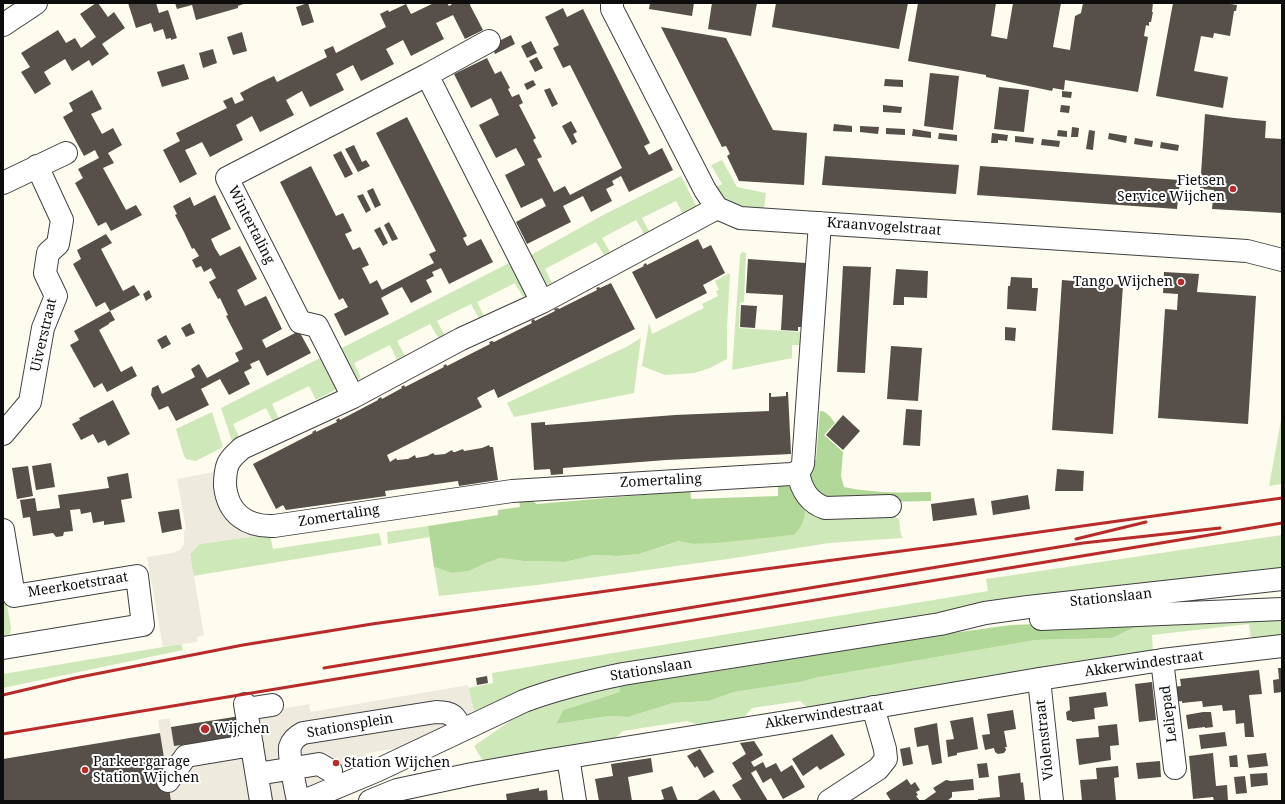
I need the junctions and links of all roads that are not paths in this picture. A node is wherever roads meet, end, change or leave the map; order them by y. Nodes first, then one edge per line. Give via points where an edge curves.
1 (36, 3) edge
2 (612, 3) edge
3 (3, 25) edge
4 (489, 41) dead end
5 (427, 75) junction
6 (66, 153) dead end
7 (37, 166) junction
8 (3, 183) edge
9 (717, 208) junction
10 (820, 223) junction
11 (1282, 260) edge
12 (542, 302) junction
13 (352, 397) junction
14 (3, 434) edge
15 (798, 472) junction
16 (890, 506) dead end
17 (3, 530) edge
18 (1282, 578) edge
19 (1282, 609) edge
20 (940, 624) junction
21 (1282, 646) edge
22 (3, 648) edge
23 (1162, 660) junction
24 (1039, 679) junction
25 (272, 705) dead end
26 (873, 707) junction
27 (462, 730) junction
28 (252, 745) junction
29 (568, 757) junction
30 (292, 768) junction
31 (1175, 768) dead end
32 (378, 770) junction
33 (331, 771) dead end
34 (256, 774) junction
35 (168, 781) dead end
36 (261, 801) edge
37 (298, 801) edge
38 (304, 801) edge
39 (332, 801) edge
40 (370, 801) edge
41 (575, 801) edge
42 (829, 801) edge
43 (1052, 801) edge

1 - 3 street
2 - 9 street via 612,9 705,190
4 - 5 street, Wintertaling
5 - 12 street
5 - 13 street, Wintertaling via 227,178 300,322 317,326
6 - 7 street
7 - 8 street
7 - 14 street, Uiverstraat via 62,220 58,244 48,252 44,273 56,296 43,328 30,402
9 - 10 street, Kraanvogelstraat via 740,218
9 - 12 street, Zomertaling
10 - 11 street, Kraanvogelstraat via 1247,251
10 - 15 street via 803,464
12 - 13 street, Zomertaling via 461,339
13 - 15 street, Zomertaling via 242,448 233,456 225,474 226,494 235,512 257,525 267,526 512,491
15 - 16 street via 803,492 816,505 824,508
17 - 22 street, Meerkoetstraat via 14,596 137,576 143,625
18 - 20 street, Stationslaan via 1028,607 985,613
19 - 20 street, Stationslaan
20 - 27 street, Stationslaan via 592,680 547,692
21 - 23 street, Akkerwindestraat
23 - 24 street, Akkerwindestraat
23 - 31 street, Leliepad
24 - 26 street, Akkerwindestraat
24 - 43 street, Violenstraat
25 - 28 street via 245,706
26 - 29 street, Akkerwindestraat
26 - 42 street via 886,759 878,769
27 - 30 street, Stationsplein via 452,714 436,712 303,733 295,738 290,747
27 - 32 street, Stationslaan
28 - 34 street
28 - 35 street via 186,756
29 - 40 street, Akkerwindestraat via 472,774 405,789
29 - 41 street
30 - 33 street via 319,764
30 - 34 street
30 - 37 street, Stationsplein
32 - 38 street, Stationslaan
32 - 39 street, Stationslaan
34 - 36 street

